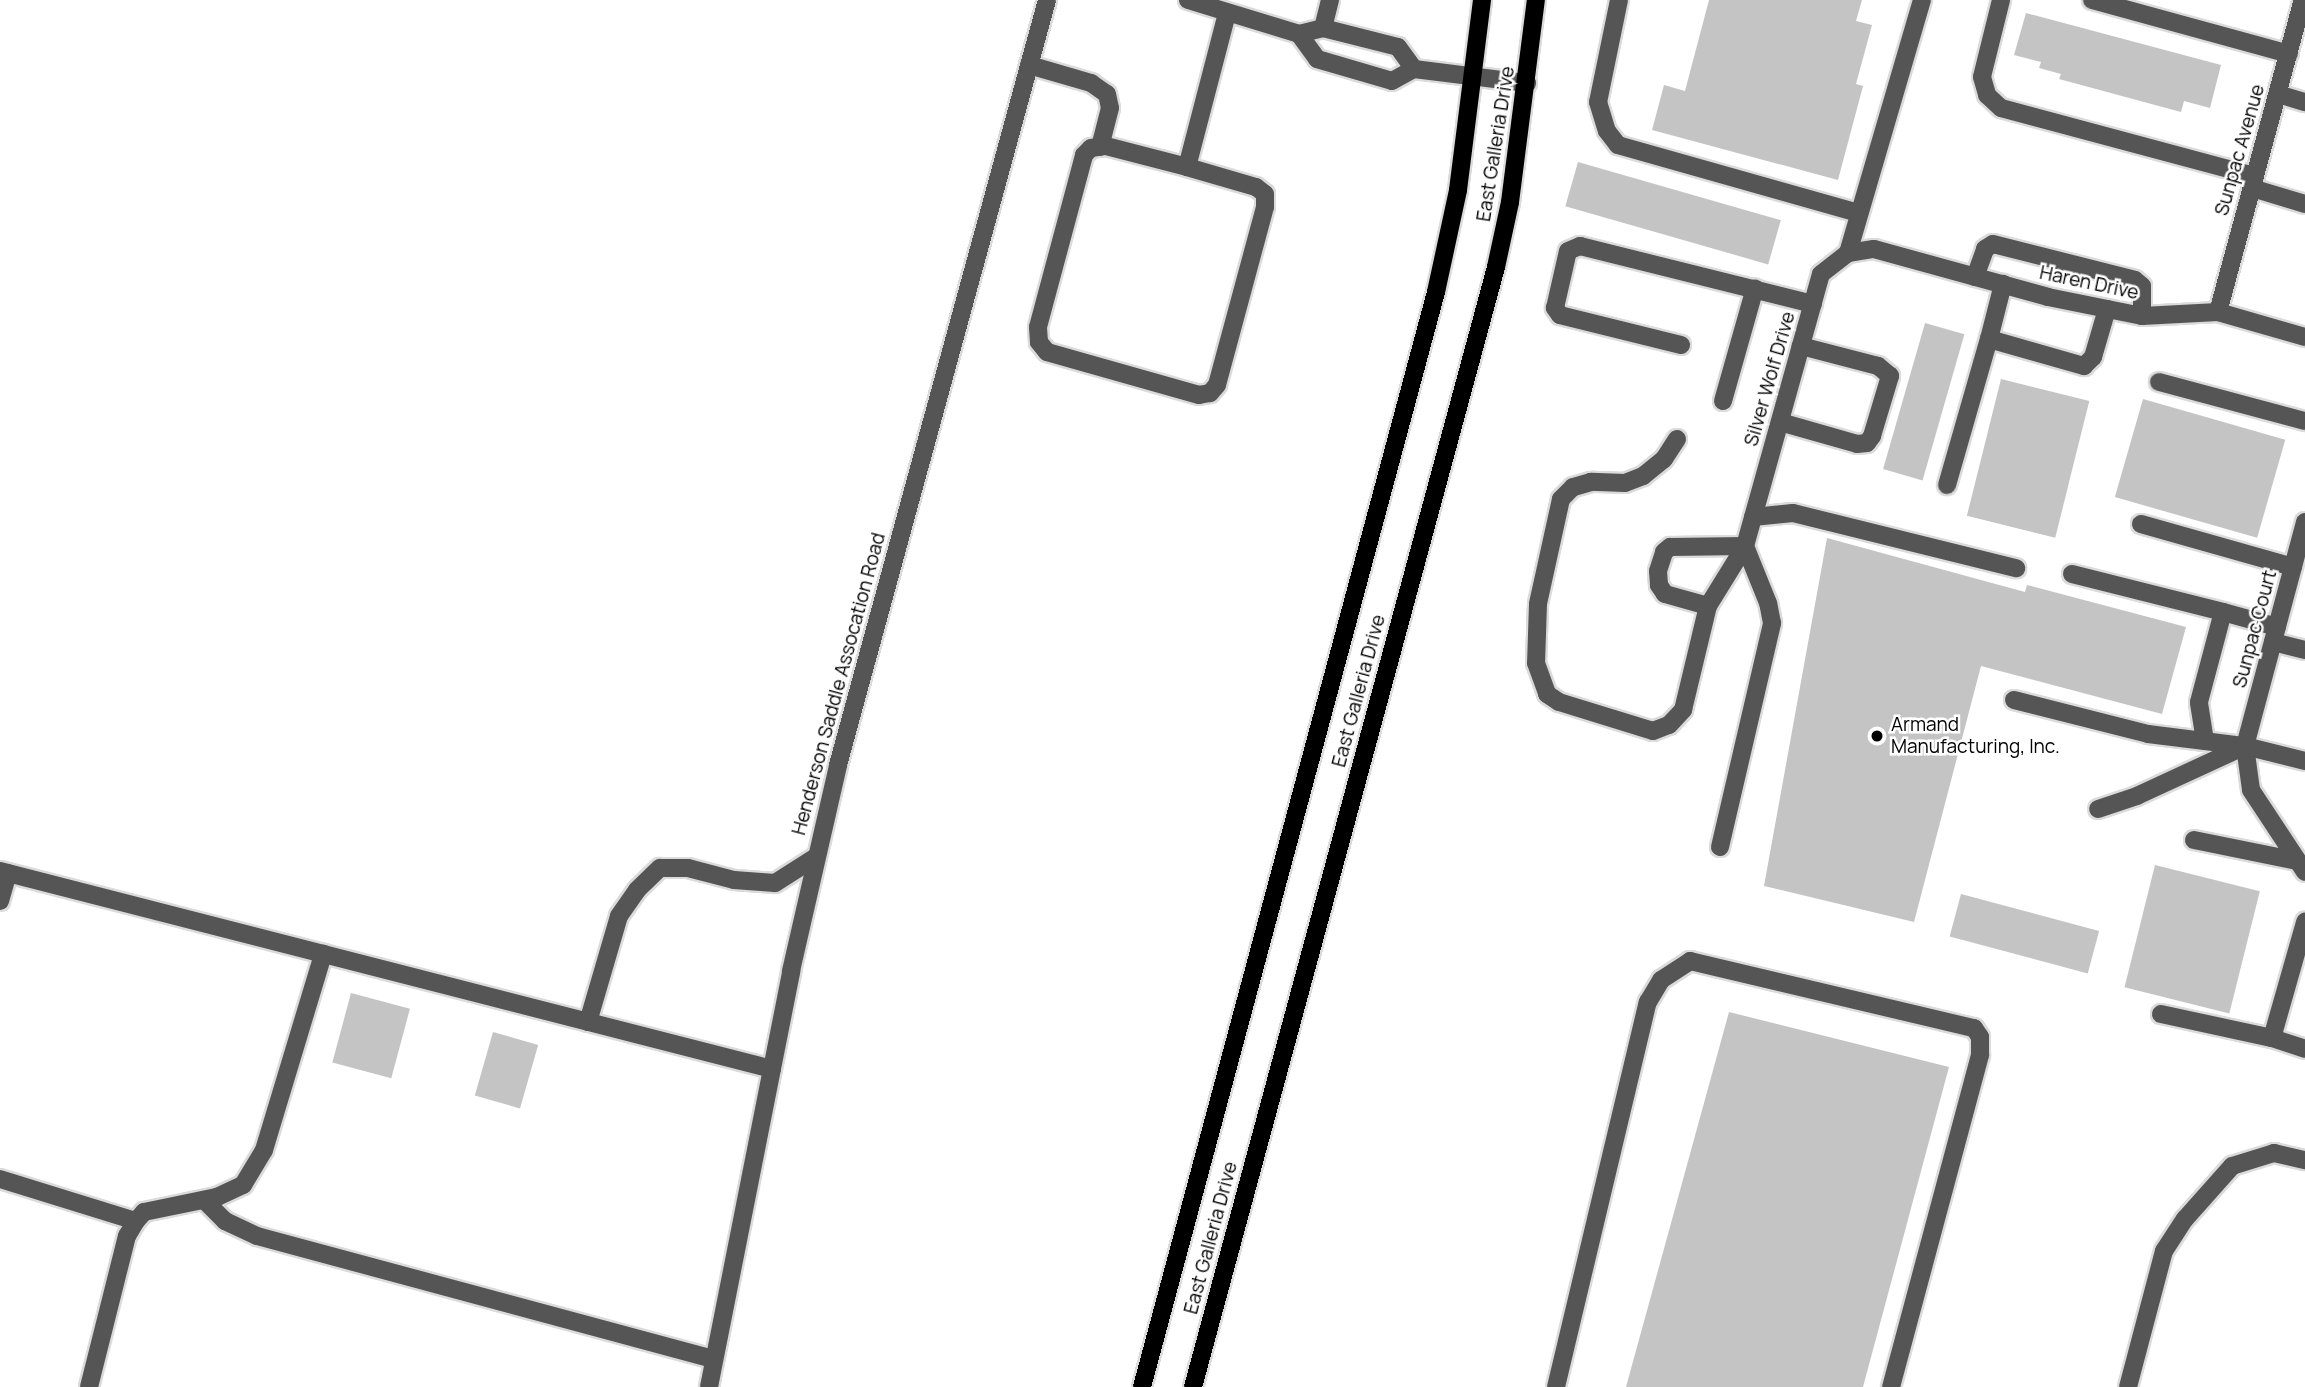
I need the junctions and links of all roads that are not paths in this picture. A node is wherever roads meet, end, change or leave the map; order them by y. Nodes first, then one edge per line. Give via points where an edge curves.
1 (1047, 0) edge
2 (1188, 0) edge
3 (1330, 0) edge
4 (1482, 0) edge
5 (1535, 0) edge
6 (1619, 0) edge
7 (1922, 0) edge
8 (2001, 0) edge
9 (2092, 0) edge
10 (2303, 0) edge
11 (1227, 13) junction
12 (2301, 27) edge
13 (1323, 28) junction
14 (1299, 34) junction
15 (2289, 54) junction
16 (1030, 65) junction
17 (1414, 69) junction
18 (1475, 77) junction
19 (1527, 83) junction
20 (2278, 94) junction
21 (2305, 102) edge
22 (1100, 147) junction
23 (1187, 167) junction
24 (2254, 182) junction
25 (2305, 204) edge
26 (1859, 213) junction
27 (1866, 249) joint
28 (1848, 253) junction
29 (1975, 277) junction
30 (2003, 284) junction
31 (1755, 288) junction
32 (1813, 304) junction
33 (2107, 309) junction
34 (2218, 312) junction
35 (2142, 316) junction
36 (2305, 337) edge
37 (1989, 340) junction
38 (1681, 345) dead end
39 (1801, 346) junction
40 (2159, 382) dead end
41 (1723, 401) dead end
42 (2305, 421) edge
43 (1780, 422) junction
44 (1677, 439) dead end
45 (1947, 485) dead end
46 (1753, 517) junction
47 (2141, 524) dead end
48 (2304, 530) edge
49 (1745, 546) junction
50 (2293, 566) junction
51 (2016, 568) dead end
52 (2072, 574) dead end
53 (1707, 606) junction
54 (2223, 612) junction
55 (2275, 634) junction
56 (2305, 650) edge
57 (2014, 700) dead end
58 (2205, 741) junction
59 (2245, 746) junction
60 (2305, 761) edge
61 (2098, 809) dead end
62 (2194, 840) dead end
63 (1720, 847) dead end
64 (816, 857) junction
65 (2301, 867) edge
66 (4, 872) edge
67 (0, 901) edge
68 (2305, 922) edge
69 (323, 954) junction
70 (2161, 1014) dead end
71 (588, 1022) junction
72 (2272, 1038) junction
73 (2305, 1049) edge
74 (772, 1069) junction
75 (2305, 1160) edge
76 (0, 1179) edge
77 (204, 1200) junction
78 (136, 1221) junction
79 (714, 1359) junction
80 (89, 1387) edge
81 (709, 1387) edge
82 (1142, 1387) edge
83 (1193, 1387) edge
84 (1556, 1387) edge
85 (1891, 1387) edge
86 (2128, 1387) edge

1 - 16 street, Henderson Saddle Assocation Road
2 - 11 street
3 - 13 street
4 - 18 main road, East Galleria Drive
5 - 19 main road, East Galleria Drive
6 - 26 street via 1598,102 1607,131 1618,145
7 - 26 street
8 - 24 street via 1982,77 1987,94 2001,108
9 - 15 street
10 - 12 street, Sunpac Avenue
11 - 14 street
11 - 23 street
12 - 15 street, Sunpac Avenue
13 - 14 street
13 - 17 street via 1398,47
14 - 17 street via 1317,59 1392,80
15 - 20 street, Sunpac Avenue
16 - 22 street via 1091,83 1107,94 1110,108
16 - 64 street, Henderson Saddle Assocation Road
17 - 18 street
18 - 19 street
18 - 82 main road, East Galleria Drive via 1458,190 1429,317
19 - 83 main road, East Galleria Drive via 1494,278
20 - 21 street
20 - 24 street, Sunpac Avenue
22 - 23 street
22 - 23 street via 1084,155 1038,327 1039,342 1047,352 1199,395 1217,386 1265,194 1256,187
24 - 25 street
24 - 34 street, Sunpac Avenue
26 - 28 street
27 - 28 street, Silver Wolf Drive
27 - 29 street, Haren Drive
28 - 32 street, Silver Wolf Drive via 1821,274
29 - 30 street, Haren Drive
29 - 35 street via 1985,249 1993,244 2135,280 2142,286
30 - 33 street, Haren Drive
30 - 37 street
31 - 32 street
31 - 38 street via 1580,246 1568,251 1555,308 1560,315
31 - 41 street
32 - 39 street, Silver Wolf Drive
33 - 35 street, Haren Drive
33 - 37 street via 2093,357 2084,366
34 - 35 street, Haren Drive
34 - 36 street, Haren Drive
37 - 45 street
39 - 43 street, Silver Wolf Drive
39 - 43 street via 1878,366 1890,376 1867,443
40 - 42 street
43 - 46 street, Silver Wolf Drive
44 - 53 street, Silver Wolf Drive via 1664,459 1643,476 1625,483 1591,482 1573,487 1561,499 1538,604 1536,663 1547,694 1559,702 1653,731 1669,725 1683,710
46 - 49 street, Silver Wolf Drive
46 - 51 street via 1793,513
47 - 50 street
48 - 50 street, Sunpac Court
49 - 53 street, Silver Wolf Drive
49 - 53 street via 1670,547 1664,552 1658,571 1665,594
49 - 63 street via 1772,623
50 - 55 street, Sunpac Court
52 - 54 street
54 - 55 street
54 - 58 street via 2199,702
55 - 56 street
55 - 59 street, Sunpac Court
57 - 58 street via 2148,734
58 - 59 street
59 - 60 street
59 - 61 street
59 - 65 street via 2251,790
62 - 65 street
64 - 71 street via 775,883 734,880 688,868 660,869 637,890 619,916
64 - 74 street, Henderson Saddle Assocation Road
66 - 67 street
66 - 69 street
68 - 72 street
69 - 71 street
69 - 77 street via 264,1150 243,1185
70 - 72 street
71 - 74 street
72 - 73 street
74 - 79 street, Henderson Saddle Assocation Road
75 - 86 street via 2274,1153 2232,1166 2185,1219 2165,1251
76 - 78 street
77 - 78 street via 144,1212
77 - 79 street via 225,1221 257,1236
78 - 80 street via 127,1236
79 - 81 street, Henderson Saddle Assocation Road
84 - 85 street via 1648,1002 1661,980 1690,961 1974,1028 1980,1037 1980,1055

